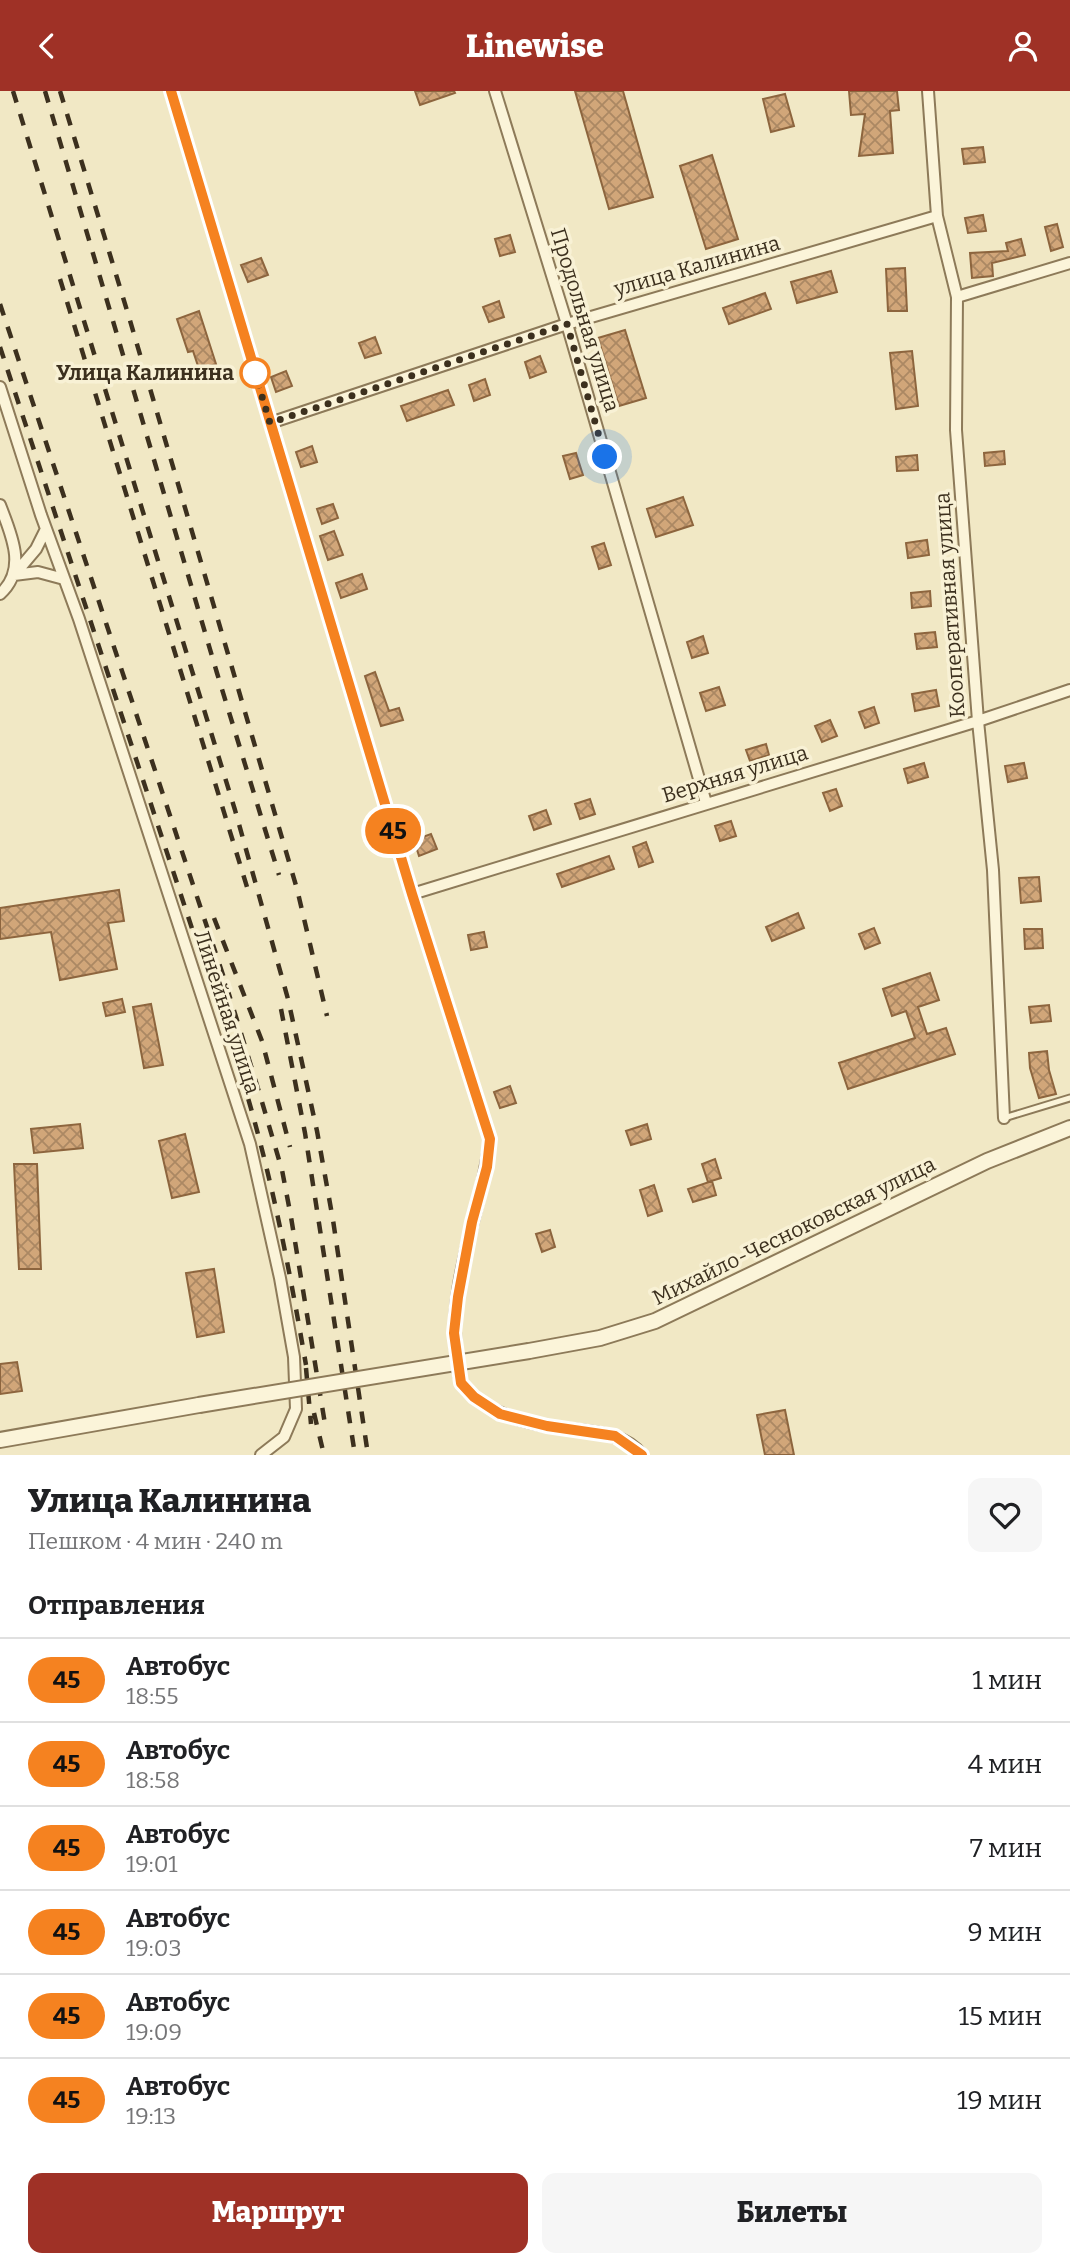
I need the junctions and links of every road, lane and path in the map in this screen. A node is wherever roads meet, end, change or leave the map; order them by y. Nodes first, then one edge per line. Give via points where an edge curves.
1 (172, 91) edge
2 (495, 91) edge
3 (928, 91) edge
4 (937, 216) junction
5 (1070, 263) edge
6 (957, 297) junction
7 (567, 324) junction
8 (0, 387) edge
9 (270, 423) junction
10 (0, 505) edge
11 (46, 529) junction
12 (14, 575) junction
13 (64, 579) junction
14 (0, 594) edge
15 (1070, 690) edge
16 (978, 722) junction
17 (706, 803) junction
18 (412, 894) junction
19 (1070, 1098) edge
20 (1004, 1118) joint
21 (1070, 1128) edge
22 (0, 1440) edge
23 (261, 1455) edge
24 (642, 1455) edge

1 - 9 street
2 - 7 street, Продольная улица
3 - 4 street, Кооперативная улица
4 - 6 street, Кооперативная улица
4 - 7 street, улица Калинина
5 - 6 street
6 - 16 street, Кооперативная улица via 956,430
7 - 9 street, улица Калинина
7 - 17 street, Продольная улица
8 - 11 street, Линейная улица
9 - 18 street
10 - 12 street via 16,557
11 - 12 street
11 - 13 street, Линейная улица
12 - 13 street via 38,572
12 - 14 street
13 - 23 street, Линейная улица via 246,1132 268,1224 293,1357 296,1409 284,1437
15 - 16 street, Верхняя улица
16 - 17 street, Верхняя улица
16 - 20 street, Кооперативная улица via 993,870
17 - 18 street, Верхняя улица
18 - 24 street via 490,1139 458,1297 454,1333 461,1383 500,1414 615,1436
19 - 20 lane
21 - 22 street, Михайло-Чесноковская улица, bridge via 975,1167 655,1321 600,1338

